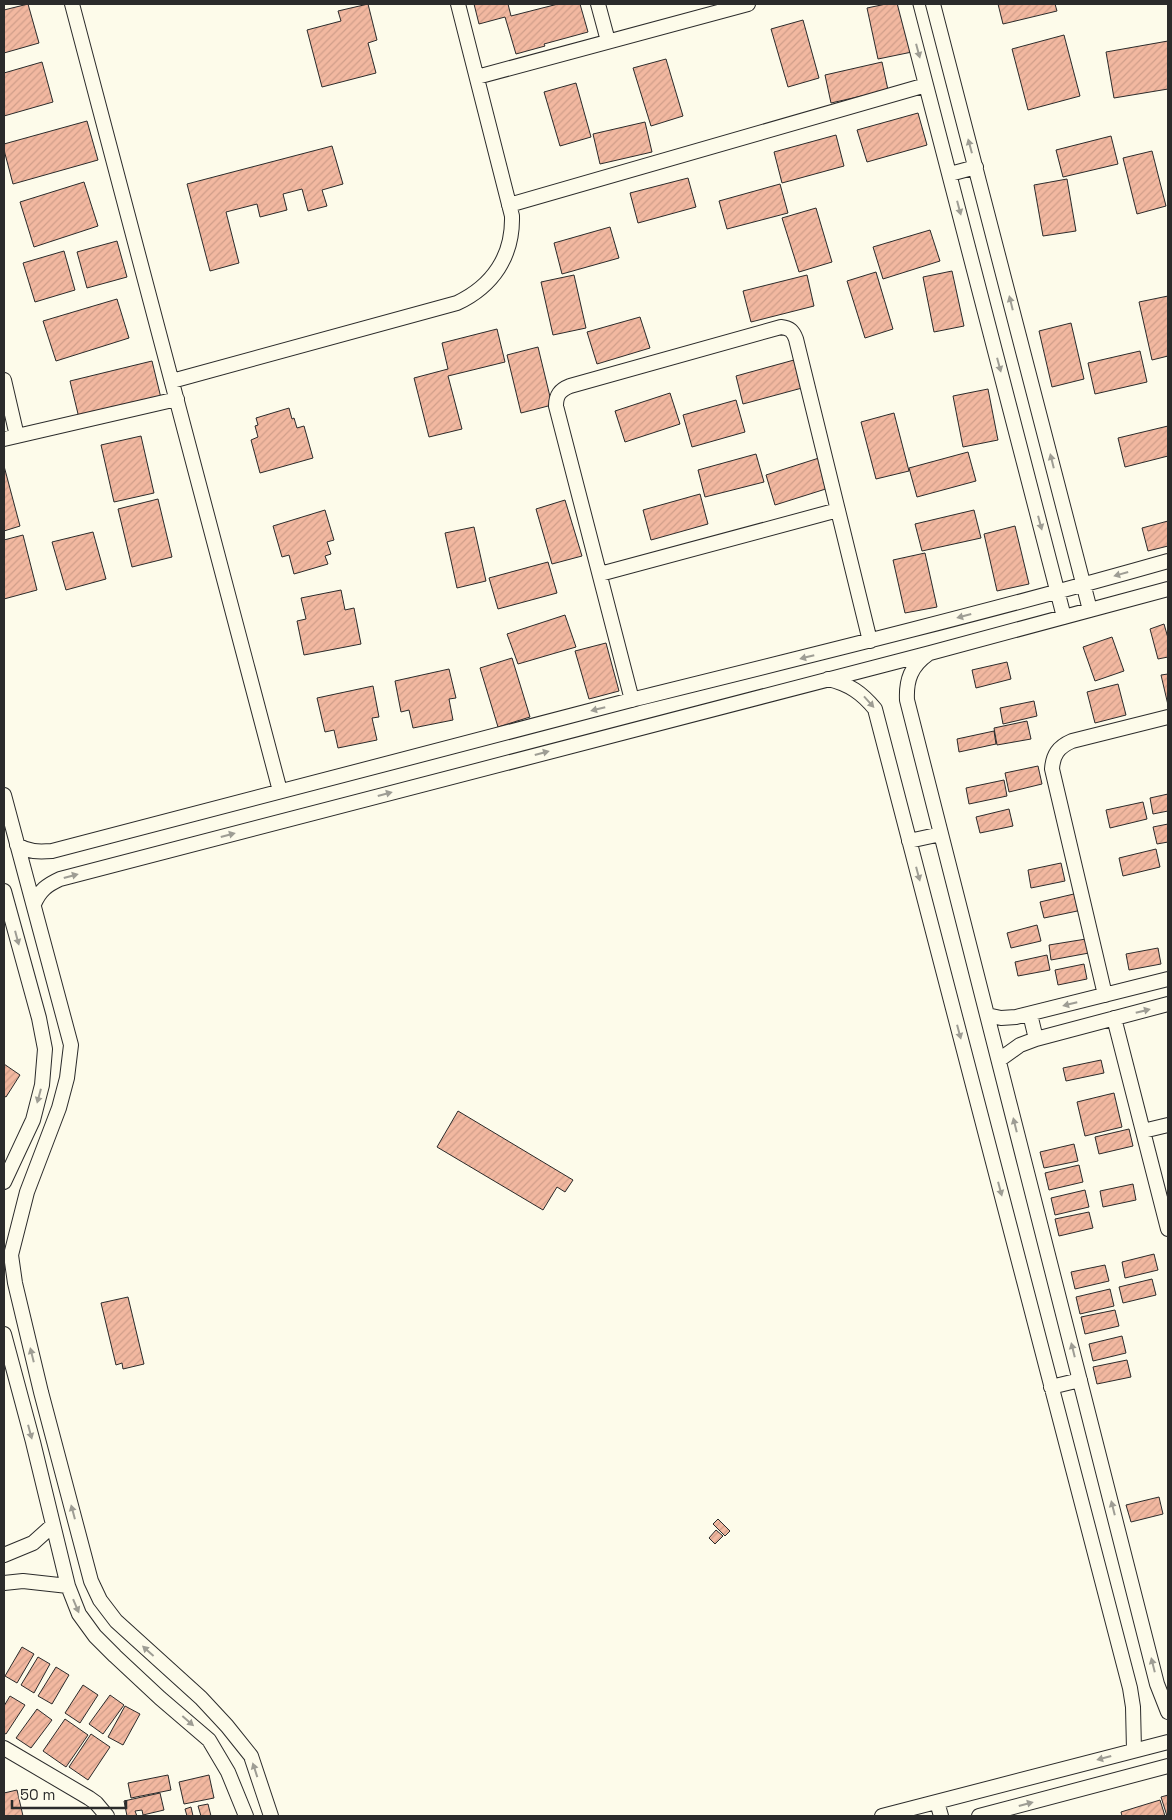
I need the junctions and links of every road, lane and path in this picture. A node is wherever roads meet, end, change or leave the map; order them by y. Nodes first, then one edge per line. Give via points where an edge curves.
1 (72, 4) edge
2 (458, 4) edge
3 (598, 4) edge
4 (748, 4) edge
5 (905, 4) edge
6 (933, 4) edge
7 (608, 41) junction
8 (477, 77) junction
9 (926, 85) junction
10 (976, 167) junction
11 (950, 174) junction
12 (510, 204) junction
13 (4, 380) edge
14 (172, 381) junction
15 (177, 399) junction
16 (10, 438) edge
17 (838, 510) junction
18 (1168, 561) edge
19 (600, 574) junction
20 (1084, 585) junction
21 (1168, 589) edge
22 (1058, 592) junction
23 (1090, 610) junction
24 (1064, 616) junction
25 (870, 641) junction
26 (930, 653) junction
27 (828, 679) junction
28 (632, 700) junction
29 (1168, 718) edge
30 (280, 791) junction
31 (4, 795) edge
32 (941, 834) junction
33 (909, 842) junction
34 (17, 845) junction
35 (4, 890) edge
36 (34, 904) junction
37 (1168, 979) edge
38 (1105, 995) junction
39 (1168, 1004) edge
40 (1030, 1014) junction
41 (987, 1015) junction
42 (1114, 1018) junction
43 (1036, 1039) junction
44 (999, 1060) junction
45 (1168, 1125) edge
46 (1143, 1131) junction
47 (4, 1182) edge
48 (1168, 1229) edge
49 (4, 1334) edge
50 (1080, 1380) junction
51 (1051, 1386) junction
52 (41, 1392) junction
53 (21, 1397) junction
54 (53, 1525) junction
55 (4, 1555) edge
56 (4, 1583) edge
57 (68, 1586) junction
58 (1168, 1712) edge
59 (1168, 1742) edge
60 (4, 1748) edge
61 (1134, 1750) junction
62 (1168, 1766) edge
63 (937, 1802) junction
64 (107, 1816) edge
65 (246, 1816) edge
66 (271, 1816) edge
67 (882, 1816) edge
68 (941, 1816) edge
69 (979, 1816) edge

1 - 14 street
2 - 8 street
3 - 7 street
4 - 7 street
5 -> 9 street
10 -> 6 street
7 - 8 street
8 - 12 street
9 - 11 street
9 - 12 street
10 - 11 street
20 -> 10 street
11 -> 22 street
12 - 14 street via 512,229 507,252 496,274 468,298
13 - 16 street
14 - 15 street
15 - 16 street
15 - 30 street
17 - 19 street
17 - 19 street via 794,332 781,327 570,386 562,389 556,397
17 - 25 street
18 -> 20 street
19 - 28 street
20 - 22 street
20 - 23 street
21 - 23 street
22 - 24 street
22 -> 25 street
23 - 24 street
24 - 26 street
25 -> 28 street
26 - 27 street
26 - 32 street via 910,672 906,686
27 -> 33 street via 855,689 875,709
36 -> 27 street via 46,886 60,879
28 -> 30 street
29 - 38 street via 1072,741 1056,751 1052,760
30 - 34 street via 52,851 36,852
31 - 34 street
32 - 33 street
32 - 41 street
33 -> 51 street
34 - 36 street
35 -> 47 street via 45,1049 42,1085 33,1120
52 -> 36 street via 11,1255 27,1192 60,1108 70,1045
37 - 38 street
38 -> 40 street
42 -> 39 street
40 - 41 street via 1001,1018
40 - 43 street
41 - 44 street
42 - 43 street
42 - 46 street
43 - 44 street via 1020,1045
50 -> 44 street
45 - 46 street
46 - 48 street
49 - 53 street
50 - 51 street
58 -> 50 street
51 - 61 street via 1130,1688
52 - 53 street
66 -> 52 street via 251,1756 201,1698 116,1621 100,1600 91,1581
53 -> 54 street
54 - 55 street via 33,1543
54 - 57 street
56 - 57 street via 23,1581
57 -> 65 street via 79,1614 95,1636 209,1740 228,1772
59 - 61 street
60 - 64 street via 89,1798
61 -> 63 street
69 -> 62 street
63 - 67 street
63 - 68 street

